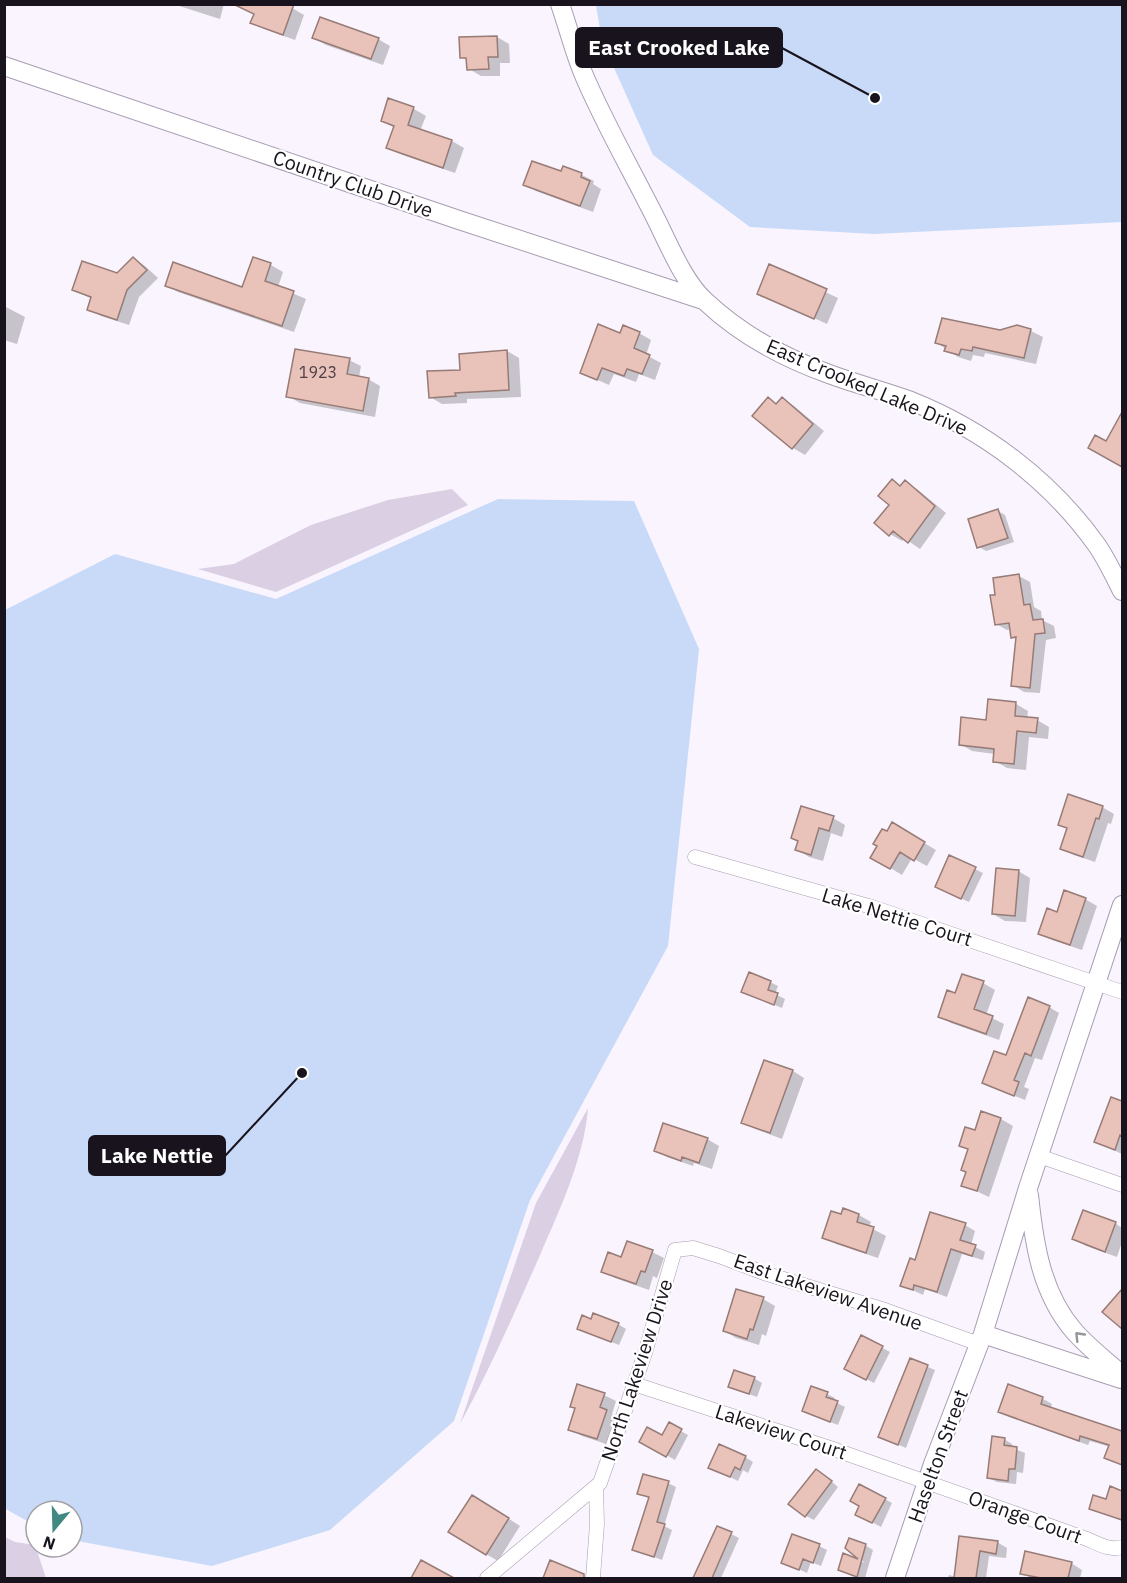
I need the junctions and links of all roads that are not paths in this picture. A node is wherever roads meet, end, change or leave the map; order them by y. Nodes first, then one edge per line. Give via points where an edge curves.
1 (560, 4) edge
2 (4, 66) edge
3 (703, 300) junction
4 (1122, 591) edge
5 (695, 857) dead end
6 (1122, 905) edge
7 (1096, 984) junction
8 (1122, 992) edge
9 (1039, 1156) junction
10 (1122, 1185) edge
11 (1028, 1188) junction
12 (675, 1250) joint
13 (981, 1339) junction
14 (1122, 1377) edge
15 (634, 1384) junction
16 (927, 1483) junction
17 (596, 1487) junction
18 (1122, 1547) edge
19 (487, 1578) edge
20 (594, 1578) edge
21 (895, 1578) edge

1 - 3 street, East Crooked Lake Drive via 597,103 671,248
2 - 3 street, Country Club Drive
3 - 4 street, East Crooked Lake Drive via 771,349 936,412 1024,466 1065,505 1096,545
5 - 7 street, Lake Nettie Court via 872,908
6 - 7 street
7 - 8 street, Lake Nettie Court
7 - 9 street
9 - 10 street
9 - 11 street
11 - 13 street
14 -> 11 street via 1082,1340 1056,1305 1038,1258
12 - 13 street, East Lakeview Avenue via 693,1248
12 - 15 street, North Lakeview Drive
13 - 14 street, East Lakeview Avenue
13 - 16 street, Haselton Street
15 - 16 street, Lakeview Court
15 - 17 street, North Lakeview Drive
16 - 18 street, Orange Court via 1107,1547
16 - 21 street, Haselton Street
17 - 19 street
17 - 20 street

